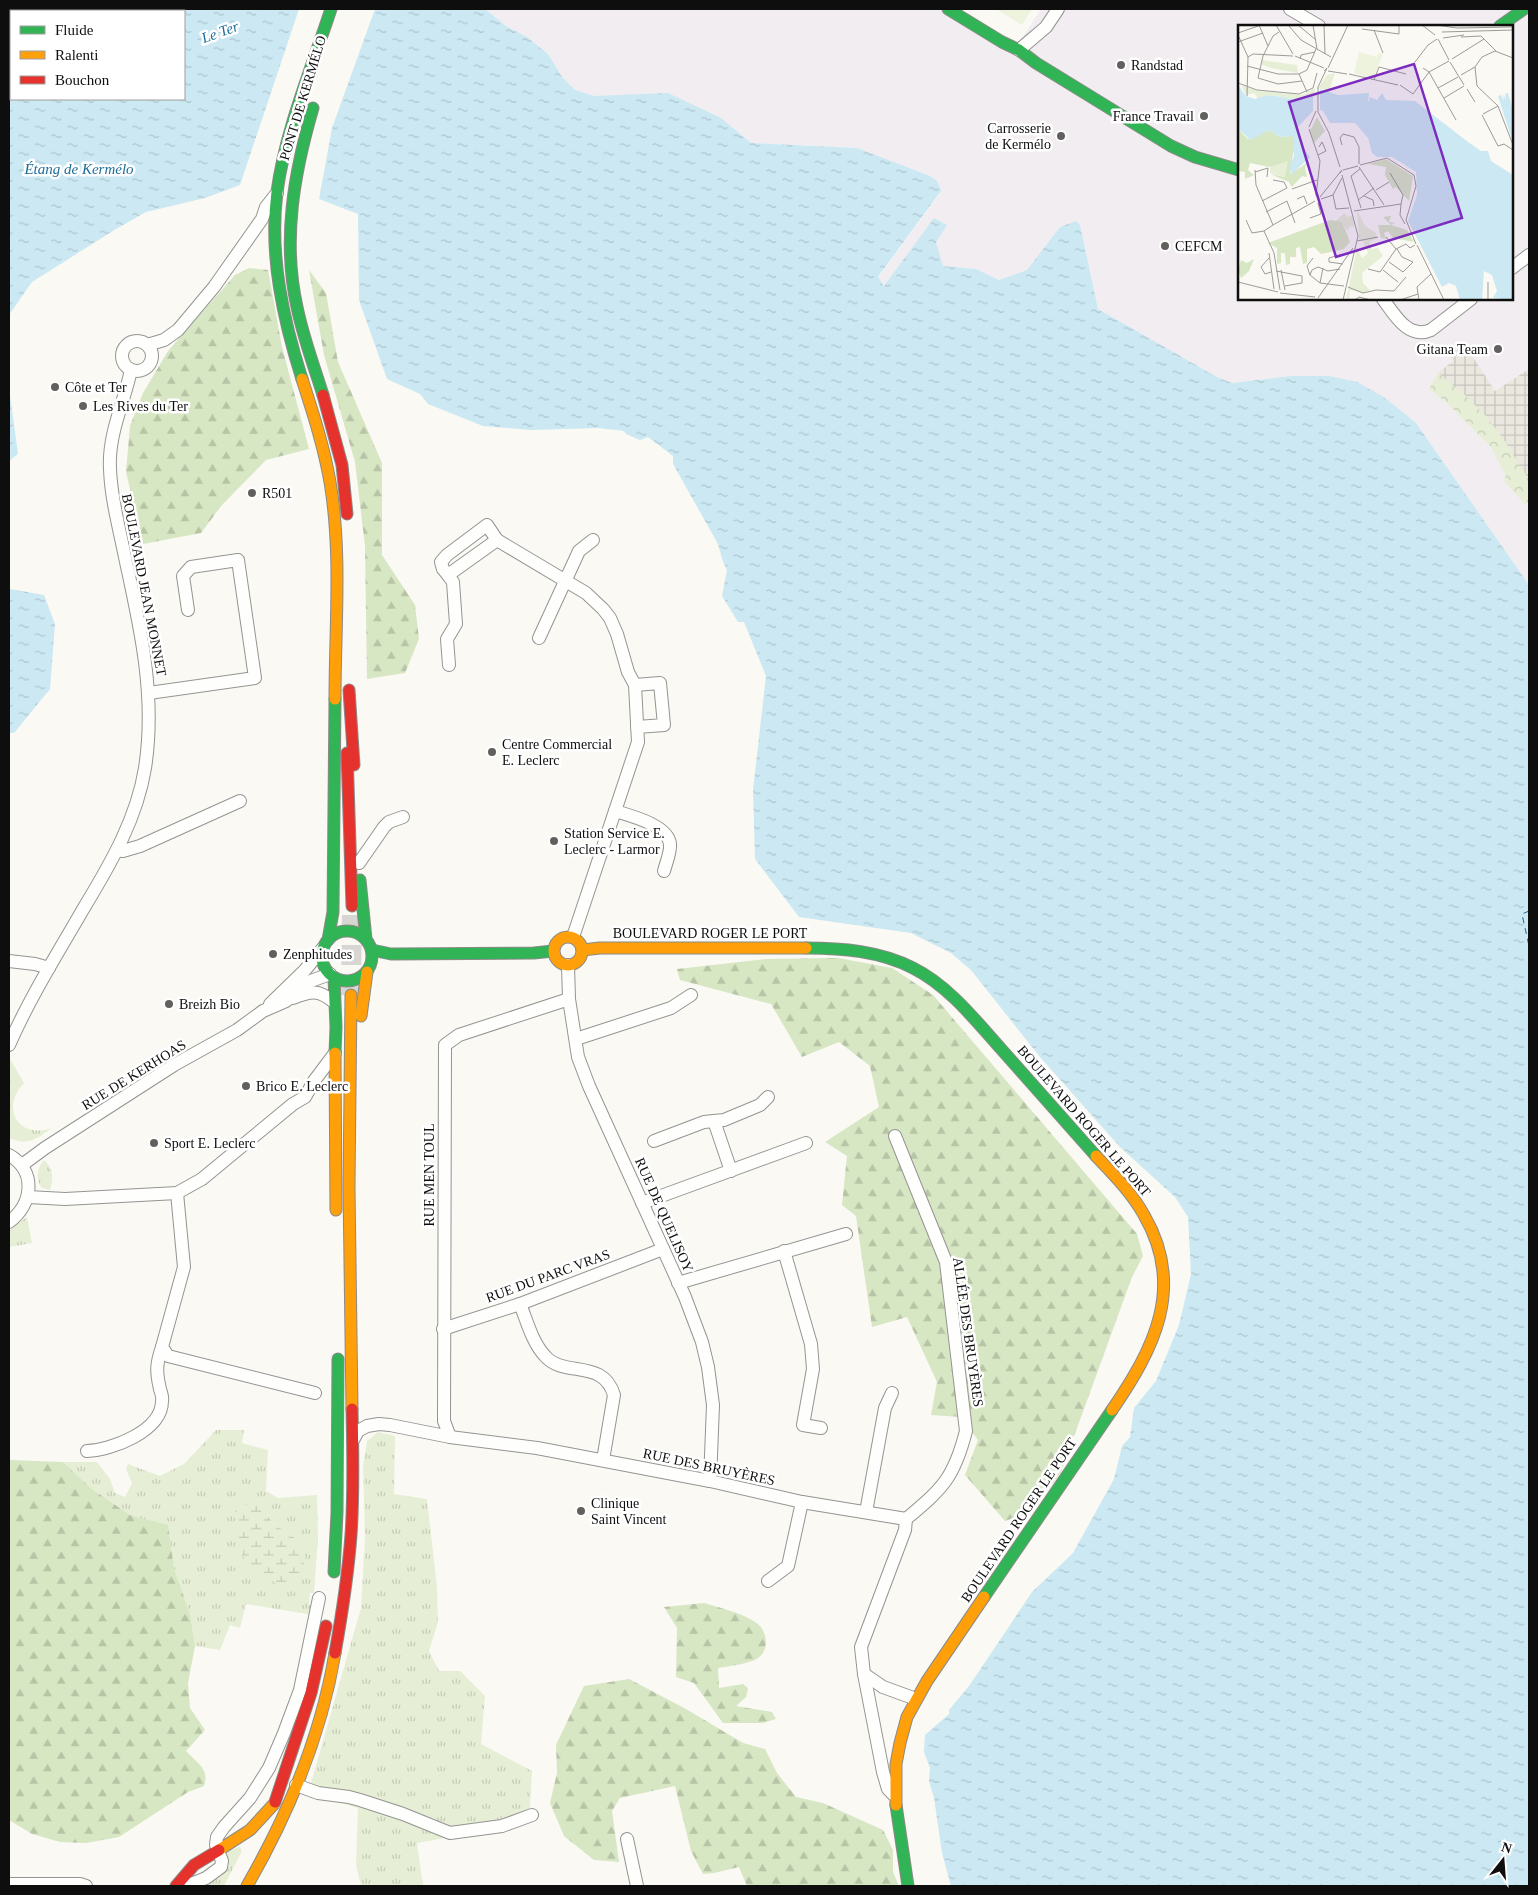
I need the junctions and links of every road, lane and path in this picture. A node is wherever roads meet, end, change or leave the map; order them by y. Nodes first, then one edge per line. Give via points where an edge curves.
1 (332, 9) edge
2 (948, 9) edge
3 (1058, 9) edge
4 (1290, 9) edge
5 (1524, 9) edge
6 (1317, 25) edge
7 (1501, 25) edge
8 (1019, 50) junction
9 (316, 100) dead end
10 (1238, 170) edge
11 (277, 193) junction
12 (1529, 255) edge
13 (1513, 267) edge
14 (1383, 300) edge
15 (1470, 300) edge
16 (147, 345) junction
17 (131, 370) junction
18 (348, 524) dead end
19 (498, 540) junction
20 (593, 540) dead end
21 (448, 575) junction
22 (566, 580) junction
23 (188, 610) dead end
24 (539, 638) dead end
25 (449, 665) dead end
26 (635, 685) junction
27 (336, 691) junction
28 (149, 693) junction
29 (637, 726) junction
30 (240, 801) dead end
31 (616, 811) junction
32 (403, 817) dead end
33 (117, 850) junction
34 (359, 863) junction
35 (664, 871) dead end
36 (573, 938) junction
37 (366, 939) junction
38 (325, 944) junction
39 (372, 950) junction
40 (582, 950) junction
41 (553, 951) junction
42 (9, 961) edge
43 (568, 965) junction
44 (49, 968) junction
45 (368, 972) junction
46 (332, 976) junction
47 (691, 995) dead end
48 (343, 997) junction
49 (569, 999) junction
50 (286, 1001) junction
51 (263, 1011) junction
52 (576, 1039) junction
53 (9, 1045) edge
54 (334, 1054) junction
55 (768, 1097) dead end
56 (714, 1121) junction
57 (895, 1136) dead end
58 (654, 1141) dead end
59 (806, 1143) dead end
60 (9, 1155) edge
61 (22, 1166) junction
62 (731, 1171) junction
63 (177, 1193) junction
64 (28, 1197) junction
65 (642, 1203) junction
66 (9, 1222) edge
67 (336, 1225) dead end
68 (846, 1234) dead end
69 (663, 1250) junction
70 (784, 1251) junction
71 (338, 1283) dead end
72 (678, 1283) junction
73 (351, 1295) junction
74 (520, 1304) junction
75 (443, 1329) junction
76 (338, 1346) dead end
77 (162, 1347) junction
78 (315, 1393) dead end
79 (892, 1393) dead end
80 (821, 1428) dead end
81 (450, 1437) junction
82 (352, 1442) junction
83 (87, 1451) dead end
84 (603, 1460) junction
85 (710, 1482) junction
86 (802, 1502) junction
87 (866, 1512) junction
88 (906, 1519) junction
89 (332, 1581) dead end
90 (768, 1581) dead end
91 (326, 1606) joint
92 (864, 1674) junction
93 (916, 1699) junction
94 (296, 1785) junction
95 (894, 1795) junction
96 (274, 1804) junction
97 (532, 1815) dead end
98 (260, 1834) dead end
99 (627, 1839) dead end
100 (219, 1850) junction
101 (245, 1865) dead end
102 (242, 1883) edge
103 (9, 1884) edge
104 (86, 1886) edge
105 (176, 1886) edge
106 (186, 1886) edge
107 (637, 1886) edge
108 (908, 1886) edge

1 - 11 main road, PONT DE KERMÉLO via 290,133
2 - 8 main road
3 - 8 street via 1046,28
4 - 6 street
5 - 7 main road
8 - 10 main road via 1171,146
9 - 18 main road, PONT DE KERMÉLO via 304,137 292,196 289,231 295,300 332,428 344,479
11 - 16 street via 214,287 178,330 164,340
11 - 27 main road, PONT DE KERMÉLO via 275,243 282,306 330,482 336,542
12 - 13 street
14 - 15 street via 1407,328 1416,333 1431,330
16 - 17 street via 152,358 148,366
16 - 17 street via 134,342 124,349 123,361
17 - 28 street, BOULEVARD JEAN MONNET via 110,448 110,469 112,496 144,651
19 - 21 street
19 - 21 street via 487,525 446,555 441,562
19 - 22 street
20 - 22 street via 579,551
21 - 25 street via 453,582 456,624 447,639
22 - 24 street
22 - 26 street via 586,593 610,618
23 - 28 street via 182,576 191,567 238,560 255,678
26 - 29 street
26 - 29 street via 660,683 664,725
27 - 34 main road via 348,906 349,685
27 - 38 main road via 333,912
28 - 33 street, BOULEVARD JEAN MONNET via 144,769 134,809
29 - 31 street via 638,742
30 - 33 street via 140,846
31 - 35 street via 658,826 668,836 670,845
31 - 36 street
32 - 34 street via 384,827
33 - 44 street, BOULEVARD JEAN MONNET
34 - 37 main road
36 - 40 main road
36 - 41 main road via 561,938
37 - 38 main road via 347,931 334,934
37 - 39 main road
38 - 46 main road via 322,959
38 - 51 street, RUE DE KERHOAS via 305,970
39 - 41 main road via 391,954
39 - 45 main road
40 - 43 main road via 578,960
40 - 93 main road, BOULEVARD ROGER LE PORT via 840,948 879,955 912,967 936,981 982,1027 1132,1195 1147,1218 1157,1242 1163,1295 1159,1322 1151,1343 1135,1376
41 - 43 main road via 558,961
42 - 44 street
43 - 49 street, RUE DE QUELISOY
44 - 53 street, BOULEVARD JEAN MONNET
45 - 46 main road via 354,981 344,982
45 - 73 main road via 361,1010
46 - 48 main road
46 - 50 street, RUE DE KERHOAS via 308,982
47 - 52 street via 671,1008
48 - 50 street via 308,992
48 - 54 main road
48 - 71 main road
48 - 73 main road
49 - 52 street, RUE DE QUELISOY
49 - 75 street, RUE MEN TOUL via 459,1035 445,1045
50 - 51 street, RUE DE KERHOAS
51 - 61 street, RUE DE KERHOAS via 237,1030 174,1065
52 - 65 street, RUE DE QUELISOY via 578,1057 589,1086
54 - 63 street via 305,1097 202,1179
54 - 67 main road
55 - 56 street via 760,1105
56 - 58 street
56 - 62 street
57 - 88 street, ALLÉE DES BRUYÈRES via 946,1262 966,1431 952,1474 936,1494
59 - 62 street
60 - 61 street
61 - 64 street via 27,1175
62 - 65 street
63 - 64 street via 65,1199
63 - 77 street via 184,1267
64 - 66 street via 21,1211
65 - 69 street, RUE DE QUELISOY
68 - 70 street
69 - 72 street, RUE DE QUELISOY
69 - 74 street, RUE DU PARC VRAS
70 - 72 street
70 - 80 street via 811,1344 813,1369 803,1425
72 - 85 street, RUE DE QUELISOY via 702,1342 708,1367 713,1405
73 - 82 main road
74 - 75 street, RUE DU PARC VRAS
74 - 84 street via 545,1357 558,1365 607,1379 611,1385 614,1395
75 - 81 street, RUE MEN TOUL via 444,1421
76 - 89 main road via 337,1513
77 - 78 street via 168,1356
77 - 83 street via 156,1368 162,1400 160,1413 133,1438 116,1446
79 - 87 street via 885,1408
81 - 82 street, RUE DES BRUYÈRES via 379,1424 358,1431
81 - 84 street, RUE DES BRUYÈRES
82 - 94 main road via 350,1535 333,1668 315,1739
84 - 85 street, RUE DES BRUYÈRES
85 - 86 street, RUE DES BRUYÈRES
86 - 87 street, RUE DES BRUYÈRES
86 - 90 street via 788,1566
87 - 88 street, RUE DES BRUYÈRES
88 - 92 street via 861,1647
91 - 96 main road via 315,1682
91 - 100 street via 300,1690 269,1768 250,1798 217,1837
92 - 93 street via 883,1687
92 - 95 street via 883,1772 888,1789
93 - 95 main road, BOULEVARD ROGER LE PORT via 905,1723 898,1753
94 - 97 street via 318,1793 360,1800 450,1833 502,1826
94 - 102 main road via 270,1846
95 - 108 main road, BOULEVARD ROGER LE PORT
96 - 98 main road
96 - 100 main road via 250,1831
99 - 107 street
100 - 105 main road via 194,1865
100 - 106 street via 221,1867 206,1878
101 - 102 main road
103 - 104 street

